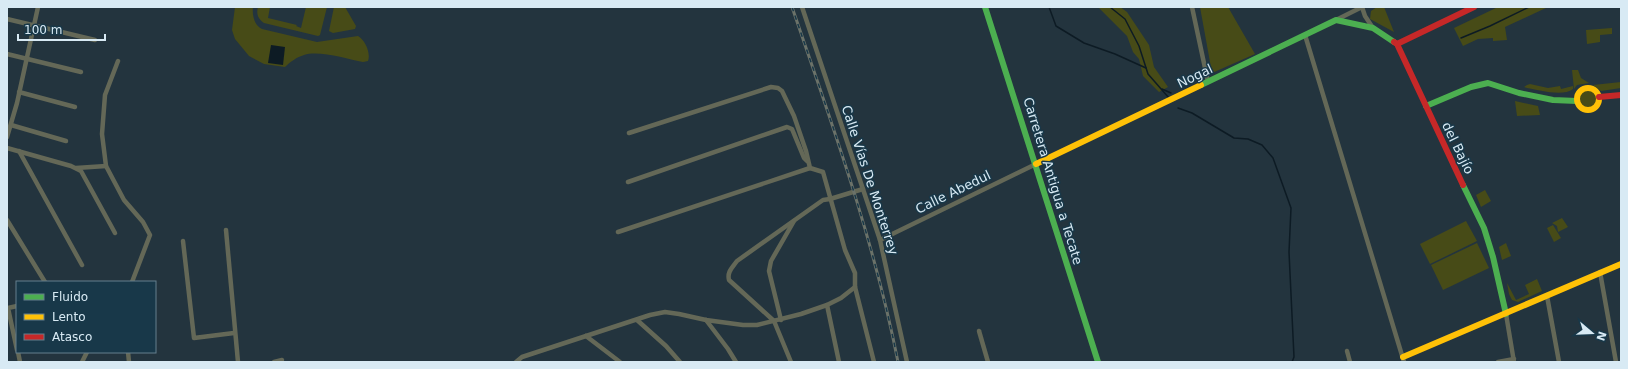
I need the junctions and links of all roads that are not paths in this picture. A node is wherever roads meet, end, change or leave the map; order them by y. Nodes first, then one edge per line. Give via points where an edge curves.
1 (38, 7) edge
2 (802, 7) edge
3 (985, 7) edge
4 (1192, 7) edge
5 (1362, 7) edge
6 (1474, 7) edge
7 (7, 19) edge
8 (1336, 20) junction
9 (35, 25) junction
10 (1373, 28) junction
11 (1305, 35) junction
12 (95, 40) dead end
13 (1397, 44) junction
14 (7, 54) edge
15 (27, 59) junction
16 (118, 61) dead end
17 (81, 72) dead end
18 (1208, 82) junction
19 (19, 92) junction
20 (1621, 95) edge
21 (1599, 97) junction
22 (1577, 101) junction
23 (1426, 106) junction
24 (75, 107) dead end
25 (11, 125) junction
26 (8, 131) edge
27 (629, 133) dead end
28 (7, 137) edge
29 (66, 141) dead end
30 (7, 148) edge
31 (19, 151) junction
32 (807, 161) junction
33 (1036, 164) junction
34 (106, 166) junction
35 (76, 168) junction
36 (810, 168) junction
37 (628, 182) dead end
38 (863, 189) junction
39 (830, 200) junction
40 (795, 219) junction
41 (7, 220) edge
42 (226, 230) dead end
43 (618, 232) dead end
44 (115, 233) dead end
45 (880, 240) junction
46 (182, 241) dead end
47 (1621, 264) edge
48 (82, 265) dead end
49 (1600, 272) junction
50 (44, 281) edge
51 (132, 281) edge
52 (856, 287) junction
53 (1547, 296) junction
54 (827, 305) junction
55 (16, 306) edge
56 (1506, 314) junction
57 (637, 320) junction
58 (706, 320) junction
59 (781, 320) junction
60 (774, 321) junction
61 (979, 331) dead end
62 (234, 333) junction
63 (586, 336) junction
64 (16, 346) edge
65 (1347, 351) dead end
66 (86, 353) edge
67 (282, 360) dead end
68 (1404, 360) edge
69 (1514, 361) edge
70 (82, 362) edge
71 (238, 362) edge
72 (274, 362) edge
73 (516, 362) edge
74 (620, 362) edge
75 (680, 362) edge
76 (736, 362) edge
77 (791, 362) edge
78 (839, 362) edge
79 (874, 362) edge
80 (908, 362) edge
81 (988, 362) edge
82 (1098, 362) edge
83 (1350, 362) edge
84 (1498, 362) edge
85 (1559, 362) edge
86 (1616, 362) edge

1 - 9 street
2 - 38 street, Calle Vías De Monterrey
3 - 33 street, Carretera Antigua a Tecate
4 - 18 street
5 - 8 street, Nogal
5 - 10 street
6 - 13 street
7 - 9 street
8 - 10 street
8 - 11 street, Nogal
9 - 12 street
9 - 15 street
10 - 13 street
11 - 18 street, Nogal
11 - 68 street
13 - 23 street, del Bajío
14 - 15 street
15 - 17 street
15 - 19 street
16 - 34 street via 105,95 102,134
18 - 33 street, Nogal
19 - 24 street
19 - 25 street
20 - 21 street
21 - 22 street via 1597,106 1588,110 1580,107
21 - 22 street via 1596,91 1587,88 1579,92
22 - 23 street via 1553,100 1488,83 1471,87
23 - 56 street, del Bajío via 1484,228 1494,257
25 - 26 street
25 - 29 street
26 - 28 street
27 - 32 street via 771,87 778,88 794,116
30 - 31 street
31 - 35 street
31 - 48 street
32 - 36 street
32 - 37 street via 792,129 787,127
33 - 45 street, Calle Abedul
33 - 82 street, Carretera Antigua a Tecate
34 - 35 street
34 - 51 street via 124,200 143,222 150,235
35 - 44 street
36 - 39 street via 823,172
36 - 43 street
38 - 39 street
38 - 45 street, Calle Vías De Monterrey
39 - 40 street via 823,200
39 - 52 street via 845,250 855,272
40 - 59 street via 771,261 769,271
40 - 60 street via 737,261 729,270 730,280
41 - 50 street
42 - 62 street
45 - 80 street, Calle Vías De Monterrey
46 - 62 street via 194,338
47 - 49 street
49 - 53 street
49 - 86 street
52 - 54 street
52 - 79 street
53 - 56 street
53 - 85 street
54 - 59 street
54 - 78 street
55 - 64 street via 8,308
56 - 68 street
56 - 69 street
57 - 58 street via 665,312
57 - 63 street
57 - 75 street
58 - 60 street via 743,325
58 - 76 street
59 - 60 street
60 - 77 street
61 - 81 street
62 - 71 street
63 - 73 street via 522,357
63 - 74 street
65 - 83 street
66 - 70 street
67 - 72 street
69 - 84 street

